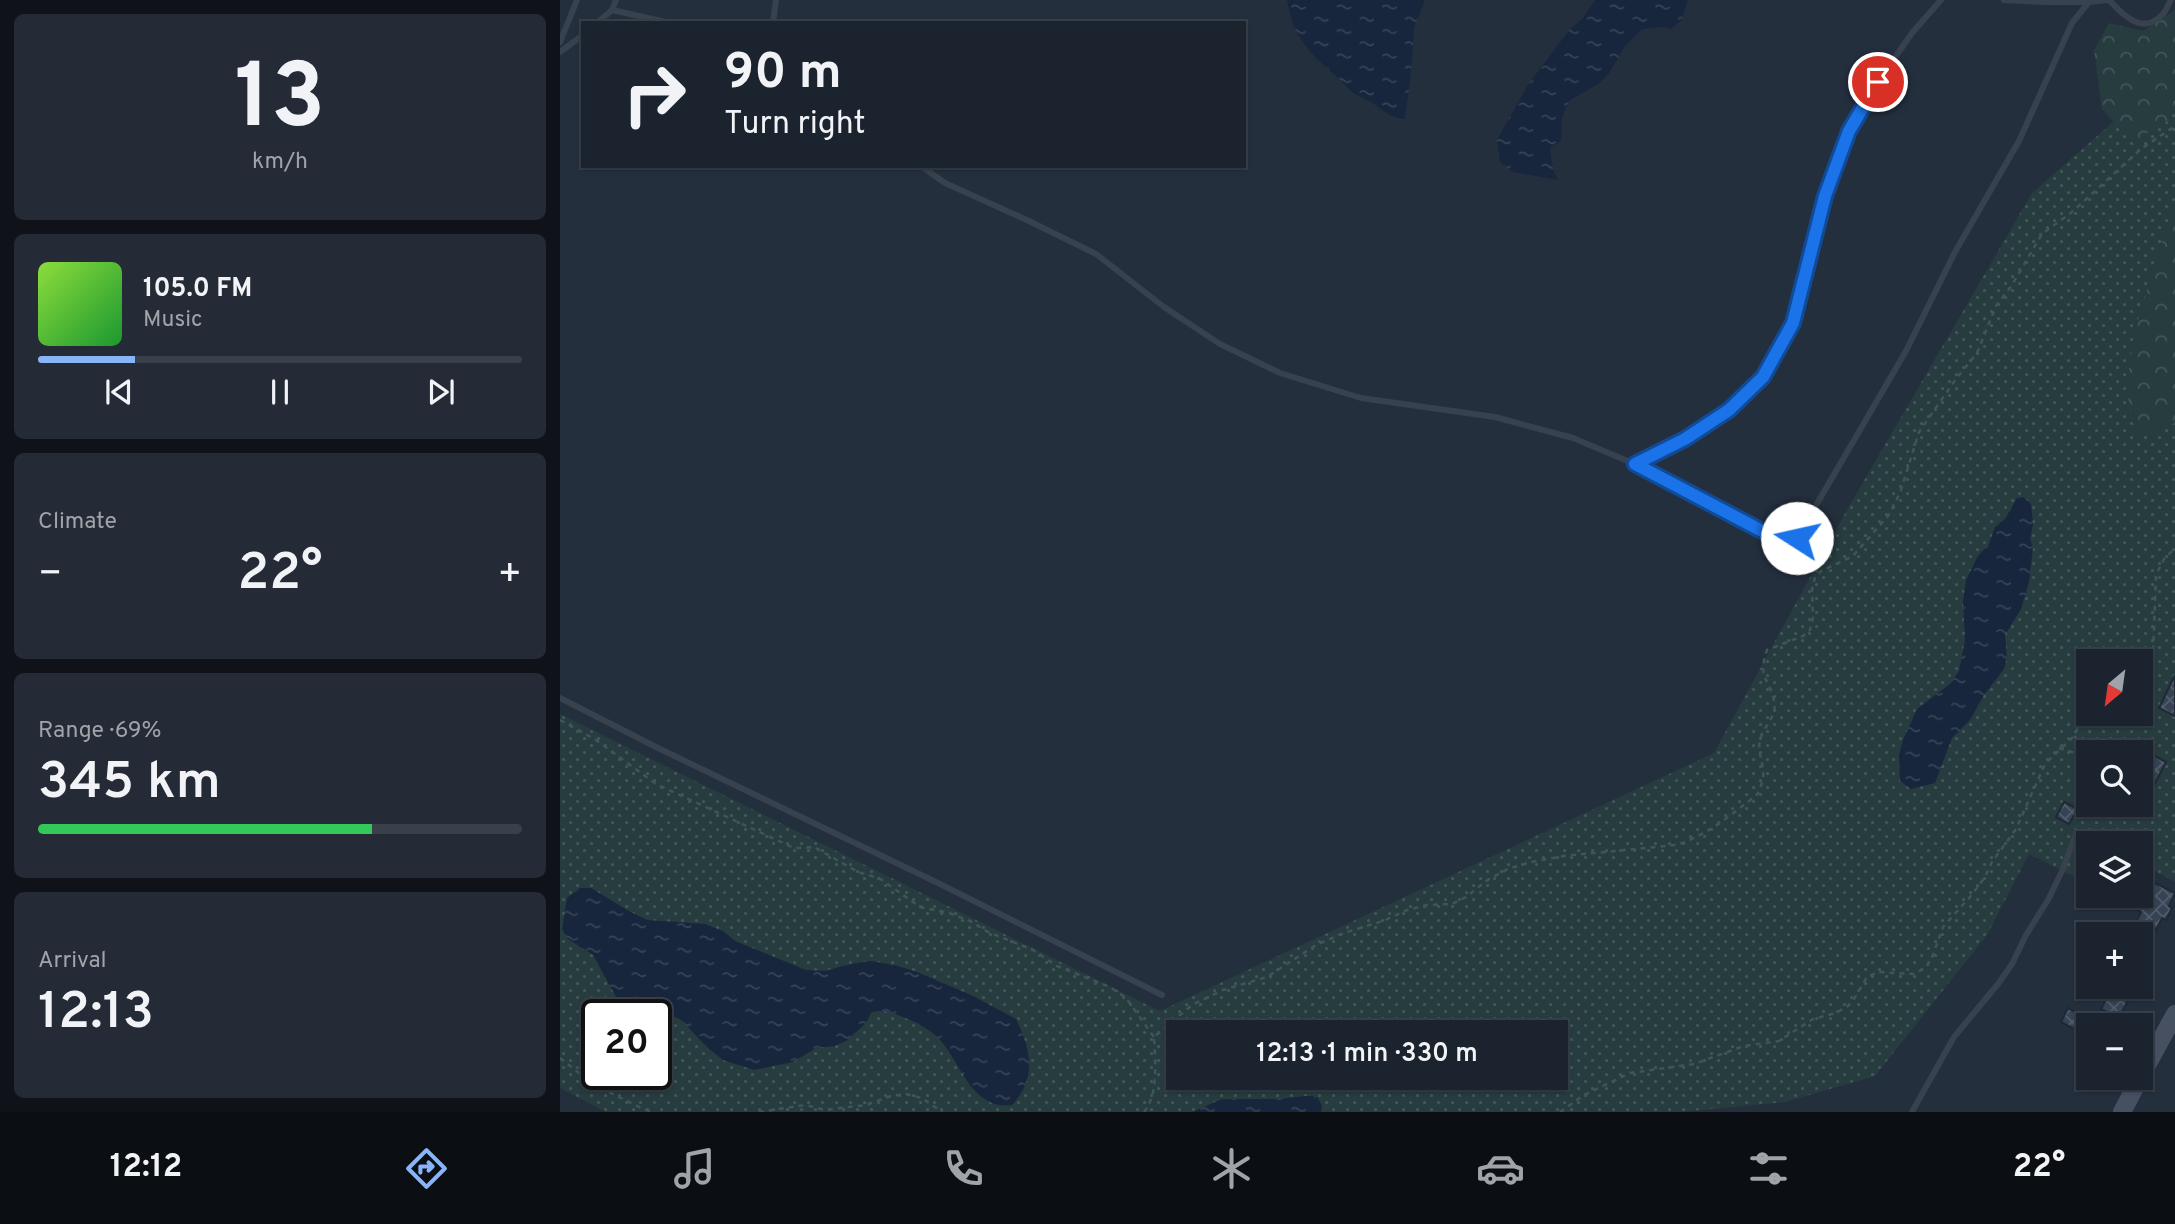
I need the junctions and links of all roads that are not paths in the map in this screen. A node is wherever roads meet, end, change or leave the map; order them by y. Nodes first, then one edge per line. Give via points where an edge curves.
1 (577, 0) edge
2 (616, 0) edge
3 (776, 0) edge
4 (1941, 0) edge
5 (2004, 0) edge
6 (2108, 0) edge
7 (2171, 0) edge
8 (2089, 2) junction
9 (612, 10) junction
10 (599, 21) edge
11 (661, 21) edge
12 (773, 21) edge
13 (581, 36) edge
14 (560, 42) edge
15 (560, 52) edge
16 (924, 168) edge
17 (1635, 464) junction
18 (560, 698) edge
19 (2076, 834) dead end
20 (1162, 995) dead end
21 (2175, 1014) edge
22 (2153, 1054) edge
23 (2134, 1090) edge
24 (1912, 1112) edge
25 (2122, 1112) edge

1 - 14 lane
2 - 9 lane
3 - 12 lane
4 - 17 lane via 1912,33 1849,131 1825,196 1793,323 1763,377 1729,410
5 - 8 lane
6 - 7 lane via 2128,20 2146,24 2162,16
6 - 8 lane
8 - 17 lane via 2072,23 2019,141 1955,252 1906,351 1797,538 1781,541
9 - 10 lane
9 - 11 lane
13 - 15 lane
16 - 17 lane via 945,183 1096,254 1220,344 1280,373 1361,398 1495,417 1573,438
18 - 20 lane
19 - 24 lane via 2048,901 2012,964 1954,1037
21 - 22 street
23 - 25 street

